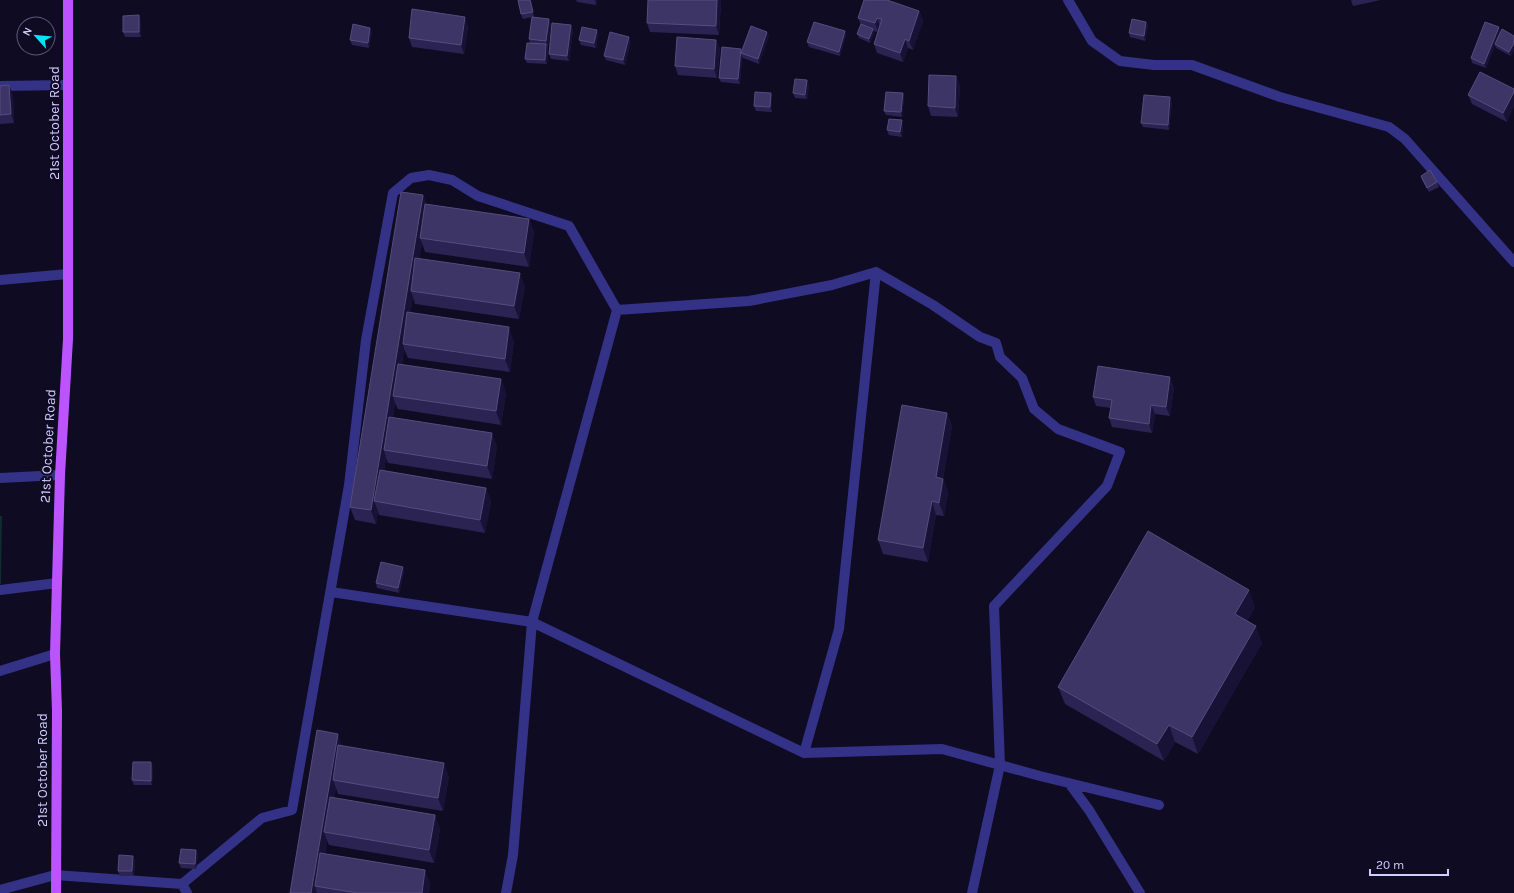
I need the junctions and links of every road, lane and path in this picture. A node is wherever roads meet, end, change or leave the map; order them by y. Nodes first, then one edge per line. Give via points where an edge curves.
1 (68, 0) edge
2 (1068, 0) edge
3 (68, 85) junction
4 (0, 86) edge
5 (1514, 262) edge
6 (876, 272) junction
7 (68, 274) junction
8 (0, 280) edge
9 (617, 310) junction
10 (60, 475) junction
11 (0, 478) edge
12 (57, 583) junction
13 (0, 590) edge
14 (331, 592) junction
15 (532, 622) junction
16 (55, 654) junction
17 (0, 671) edge
18 (804, 753) junction
19 (1000, 765) junction
20 (1069, 783) junction
21 (1159, 806) dead end
22 (55, 875) junction
23 (184, 888) edge
24 (0, 890) edge
25 (56, 893) edge
26 (506, 893) edge
27 (972, 893) edge
28 (1140, 893) edge

1 - 3 main road, 21st October Road
2 - 5 street via 1092,41 1120,61 1154,65 1192,65 1280,97 1389,127 1405,139
3 - 4 street
3 - 7 main road, 21st October Road
6 - 9 street via 832,285 749,301
6 - 18 street via 839,629
6 - 19 street via 933,305 980,337 996,343 1000,357 1022,378 1034,409 1058,429 1120,452 1107,486 994,606
7 - 8 street
7 - 10 main road, 21st October Road via 68,339
9 - 14 street via 569,226 478,196 452,180 430,175 411,178 393,193 366,340 350,485
9 - 15 street
10 - 11 street
10 - 12 main road, 21st October Road
12 - 13 street
12 - 16 main road, 21st October Road
14 - 15 street
14 - 23 street via 292,810 262,818
15 - 18 street
15 - 26 street via 513,855
16 - 17 street
16 - 22 main road, 21st October Road
18 - 19 street via 942,749
19 - 20 street
19 - 27 street
20 - 21 street
20 - 28 street via 1089,810
22 - 23 street
22 - 24 street
22 - 25 main road, 21st October Road

